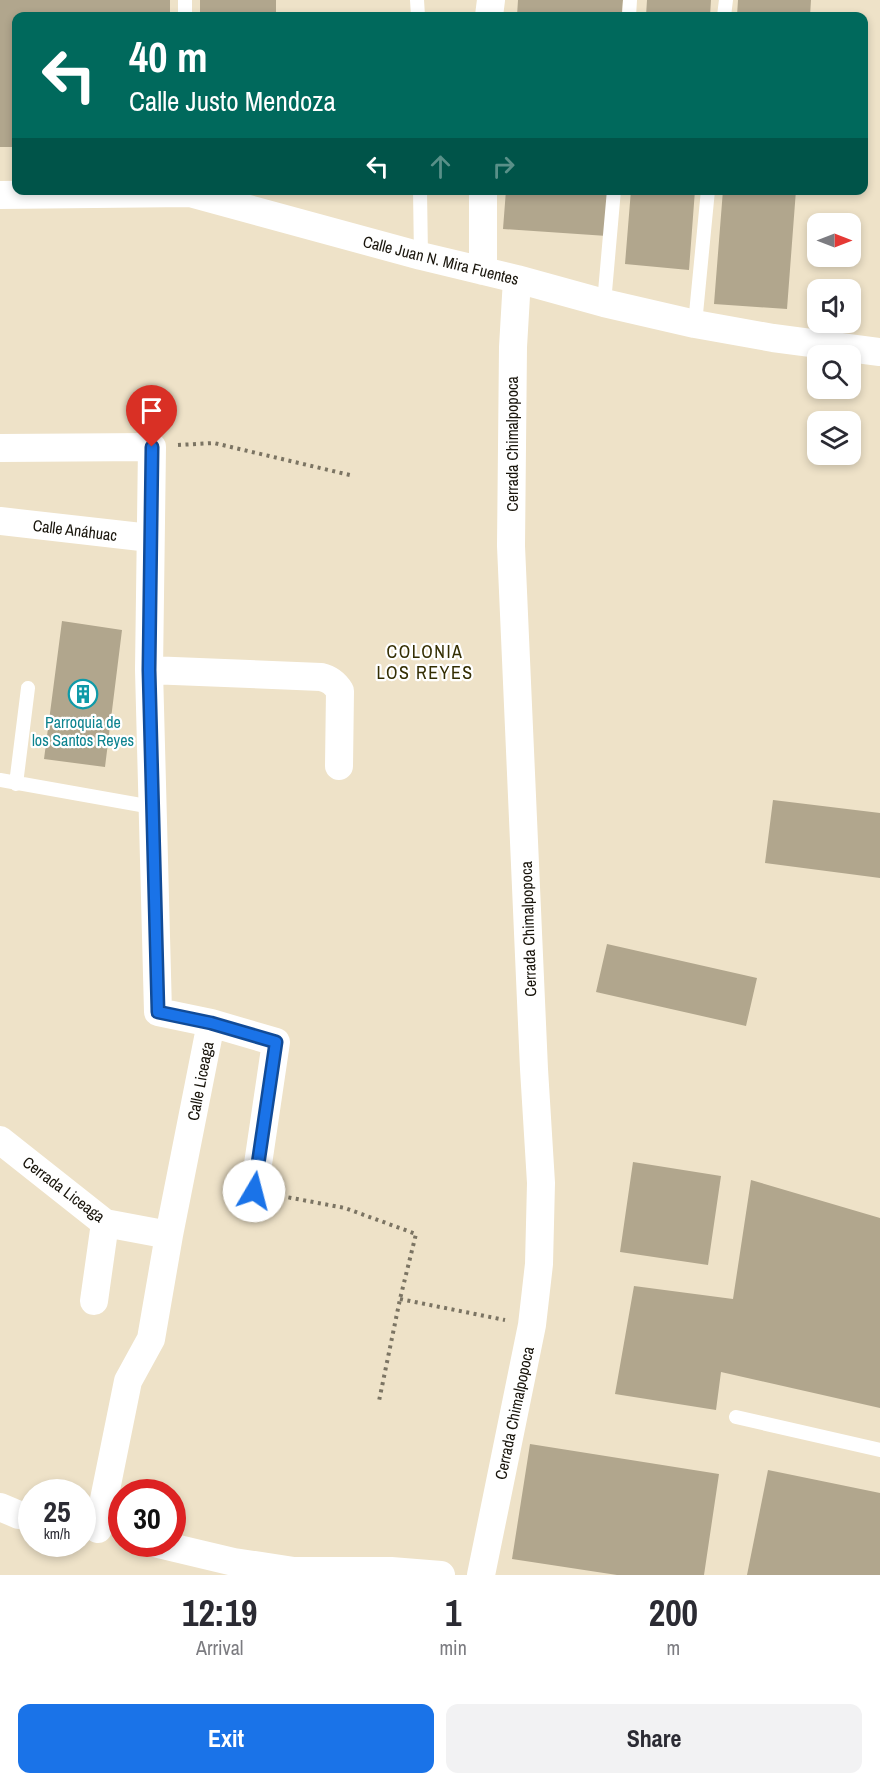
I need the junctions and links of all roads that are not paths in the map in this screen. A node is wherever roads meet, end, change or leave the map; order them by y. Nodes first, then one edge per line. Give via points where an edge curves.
1 (201, 195) edge
2 (420, 195) edge
3 (483, 195) edge
4 (614, 195) edge
5 (708, 195) edge
6 (421, 256) junction
7 (483, 270) junction
8 (517, 279) junction
9 (604, 303) junction
10 (695, 324) junction
11 (880, 352) edge
12 (0, 448) edge
13 (0, 521) edge
14 (150, 538) junction
15 (149, 670) junction
16 (28, 688) dead end
17 (339, 766) dead end
18 (0, 780) edge
19 (16, 784) junction
20 (152, 807) junction
21 (211, 1023) junction
22 (0, 1140) edge
23 (254, 1191) road end
24 (105, 1223) junction
25 (169, 1235) junction
26 (94, 1301) dead end
27 (736, 1417) dead end
28 (880, 1450) edge
29 (0, 1507) edge
30 (18, 1515) edge
31 (101, 1530) edge
32 (186, 1551) edge
33 (391, 1573) edge
34 (441, 1575) edge
35 (481, 1575) edge

1 - 6 street, Calle Juan N. Mira Fuentes
2 - 6 lane
3 - 7 street
4 - 9 lane
5 - 10 lane
6 - 7 street, Calle Juan N. Mira Fuentes
7 - 8 street, Calle Juan N. Mira Fuentes
8 - 9 street, Calle Juan N. Mira Fuentes
8 - 35 street, Cerrada Chimalpopoca via 511,546 540,1183 539,1264 532,1325
9 - 10 street, Calle Juan N. Mira Fuentes
10 - 11 street, Calle Juan N. Mira Fuentes
12 - 14 street, Calle Liceaga via 152,447
13 - 14 street, Calle Anáhuac
14 - 15 street, Calle Liceaga
15 - 17 street via 329,679 340,691
15 - 20 street, Calle Liceaga
16 - 19 lane
18 - 19 lane
19 - 20 lane
20 - 21 street, Calle Liceaga via 158,1012
21 - 23 street via 276,1042
21 - 25 street, Calle Liceaga
22 - 24 street, Cerrada Liceaga
24 - 25 street, Cerrada Liceaga
24 - 26 street
25 - 31 street, Calle Liceaga via 151,1338 128,1381
27 - 28 lane
29 - 30 street
32 - 33 street via 294,1571
33 - 34 street

